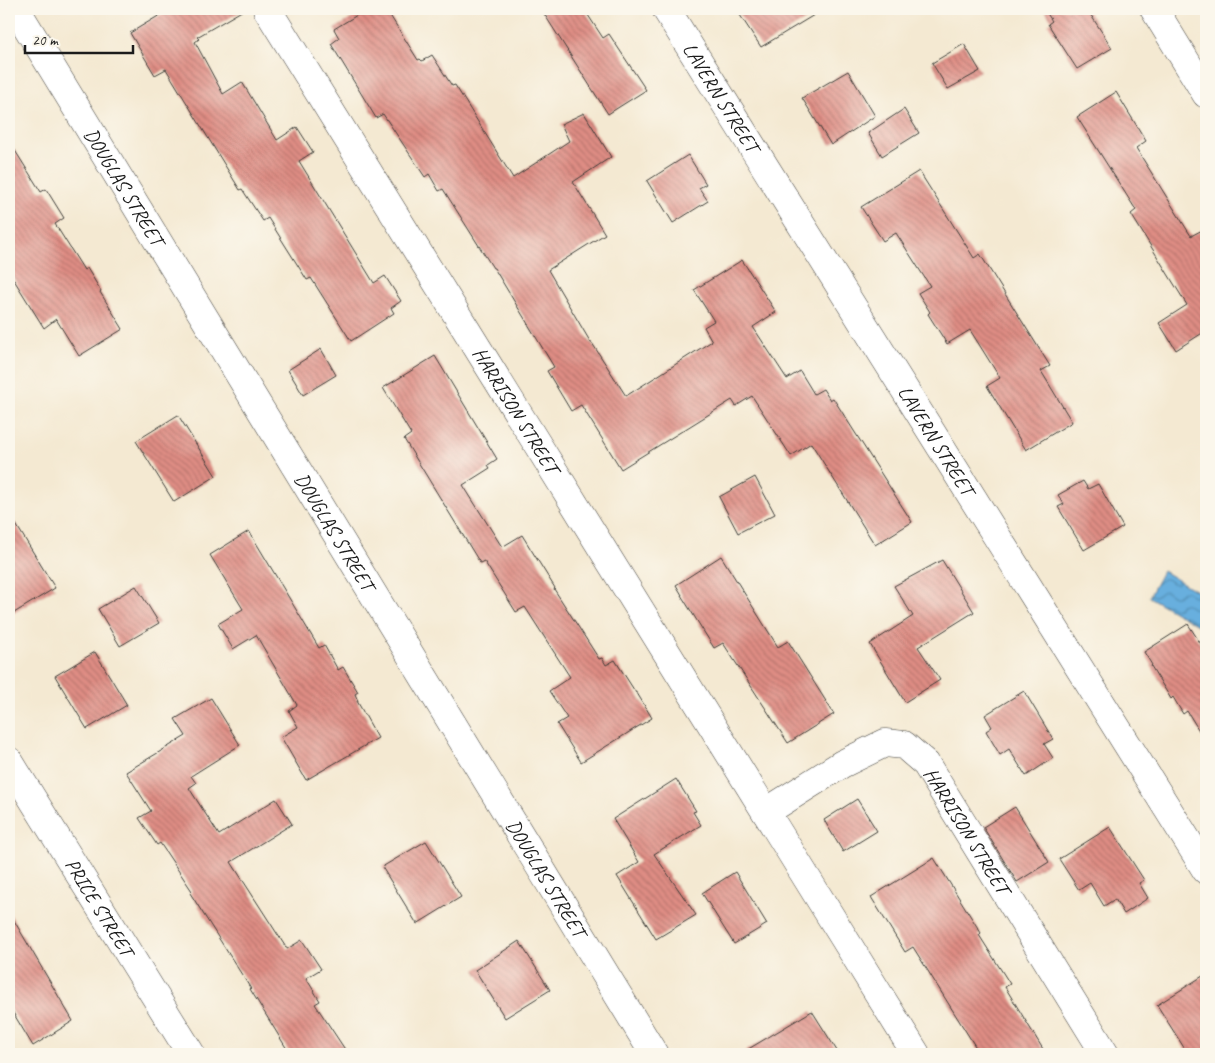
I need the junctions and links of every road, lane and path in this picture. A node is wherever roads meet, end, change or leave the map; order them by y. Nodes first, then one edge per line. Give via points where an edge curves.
1 (16, 9) edge
2 (267, 9) edge
3 (666, 9) edge
4 (1154, 9) edge
5 (1206, 94) edge
6 (9, 761) edge
7 (766, 812) junction
8 (1206, 870) edge
9 (191, 1054) edge
10 (654, 1054) edge
11 (916, 1054) edge
12 (1105, 1054) edge

1 - 10 street, DOUGLAS STREET
2 - 7 street, HARRISON STREET
3 - 8 street, LAVERN STREET
4 - 5 street
6 - 9 street, PRICE STREET
7 - 11 street, HARRISON STREET
7 - 12 street, HARRISON STREET via 842,764 885,743 904,745 926,764

